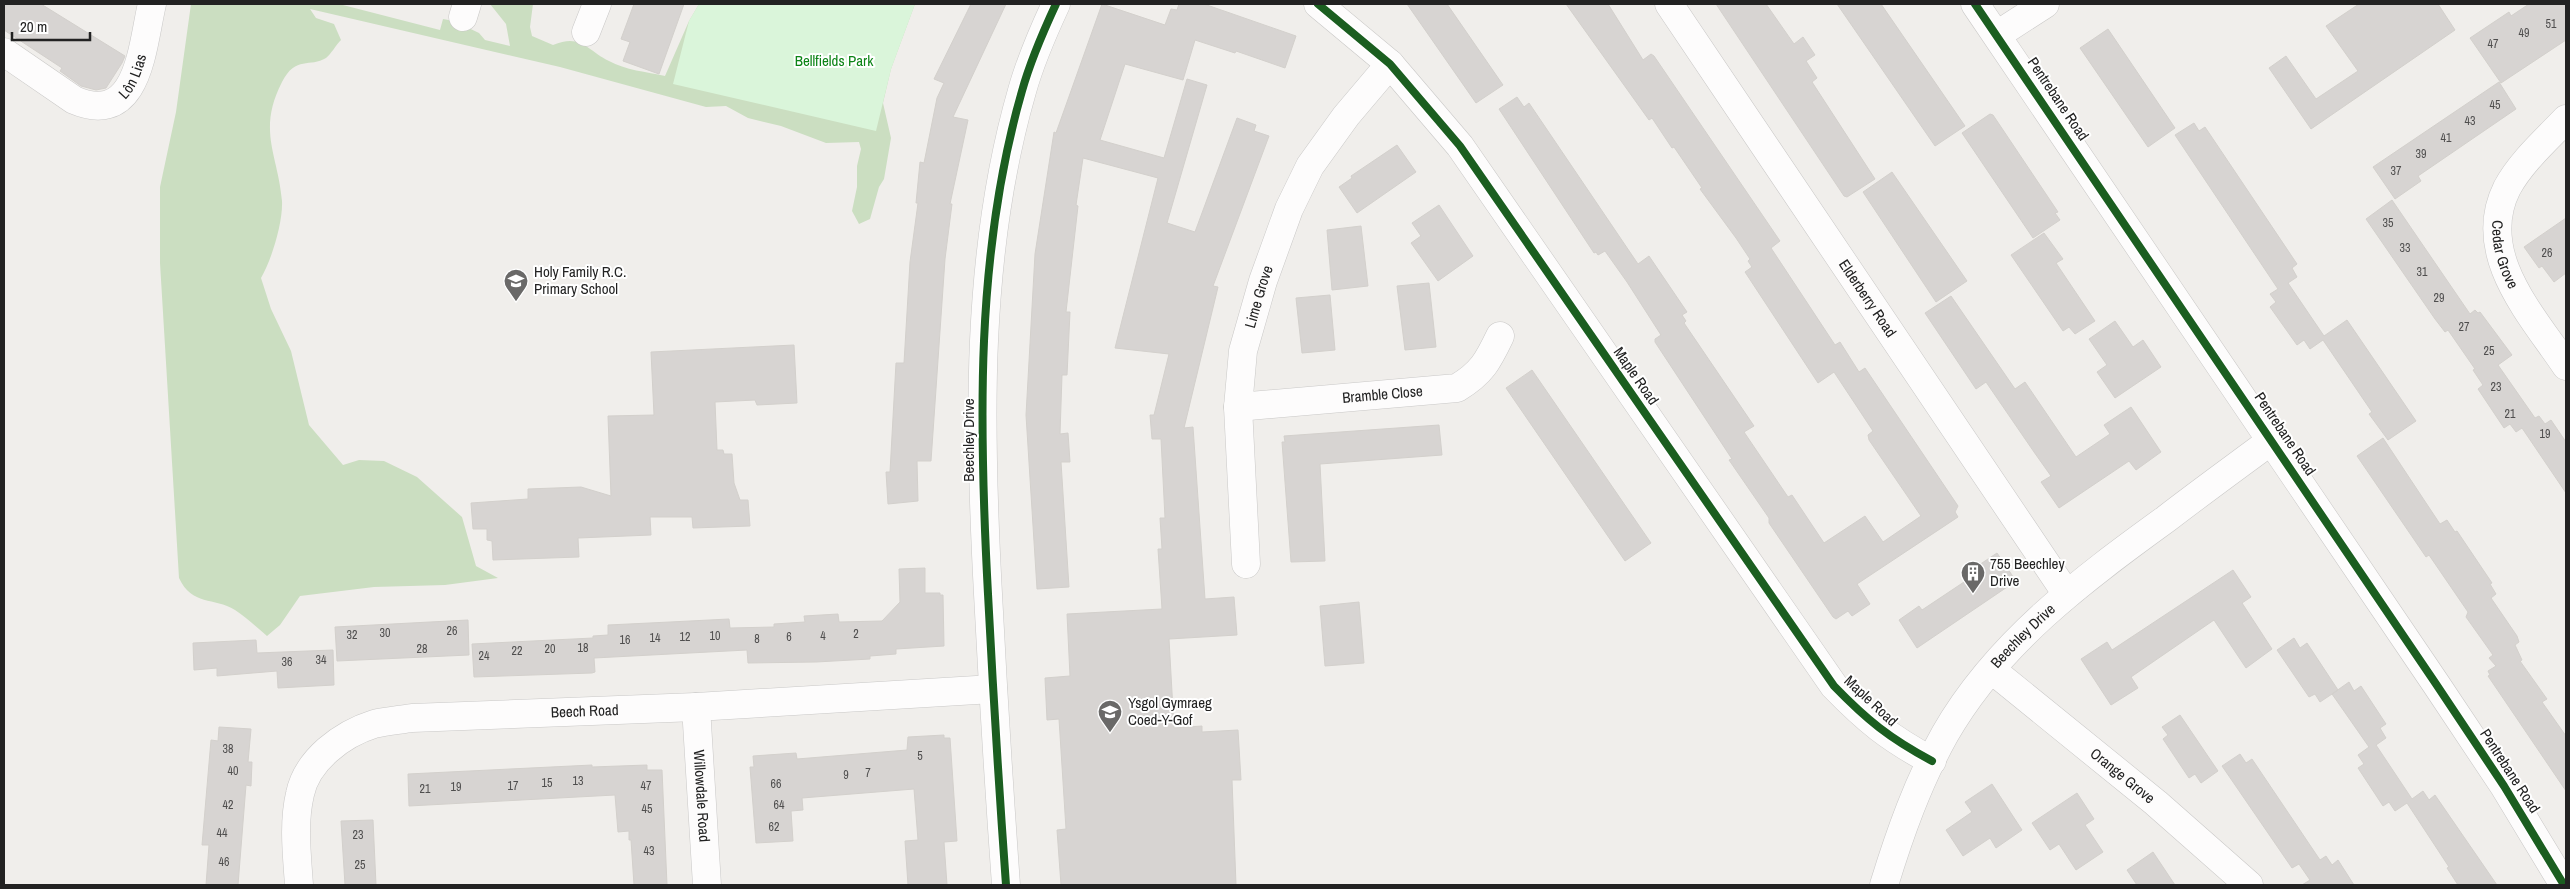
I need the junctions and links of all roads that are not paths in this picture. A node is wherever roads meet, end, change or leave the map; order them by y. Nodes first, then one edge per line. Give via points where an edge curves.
1 (152, 4) edge
2 (597, 4) edge
3 (1056, 4) edge
4 (1318, 4) edge
5 (1669, 4) edge
6 (1975, 4) edge
7 (2045, 4) edge
8 (586, 32) dead end
9 (1997, 35) junction
10 (4, 52) edge
11 (1390, 64) junction
12 (2566, 119) edge
13 (1500, 336) dead end
14 (2566, 366) edge
15 (1238, 407) junction
16 (2272, 440) junction
17 (1246, 564) dead end
18 (2066, 593) junction
19 (1992, 670) junction
20 (993, 689) junction
21 (696, 707) junction
22 (1932, 761) junction
23 (299, 885) edge
24 (707, 885) edge
25 (1006, 885) edge
26 (1884, 885) edge
27 (2249, 885) edge
28 (2564, 885) edge

1 - 10 street, Lôn Lias via 135,80 122,96 104,105 74,100
2 - 8 street
3 - 20 street, Beechley Drive via 1022,89 1009,139 988,278 982,463
4 - 11 street, Maple Road
5 - 18 street, Elderberry Road
6 - 9 street, Pentrebane Road
7 - 9 street
9 - 16 street, Pentrebane Road
11 - 15 street, Lime Grove via 1346,116 1310,166 1289,209 1263,281 1243,351
11 - 22 street, Maple Road via 1460,146 1834,686 1869,721 1900,744
12 - 14 street, Cedar Grove via 2534,152 2508,187 2497,228 2500,254 2508,279
13 - 15 street, Bramble Close via 1475,378 1457,388
15 - 17 street, Lime Grove
16 - 18 street, Beechley Drive
16 - 28 street, Pentrebane Road via 2504,786
18 - 19 street, Beechley Drive
19 - 22 street, Beechley Drive via 1946,733
19 - 27 street, Orange Grove via 2156,803
20 - 21 street, Beech Road
20 - 25 street, Beechley Drive
21 - 23 street, Beech Road via 412,718 374,724 341,739 315,763 300,793 296,837
21 - 24 street, Willowdale Road
22 - 26 street, Beechley Drive via 1902,829

